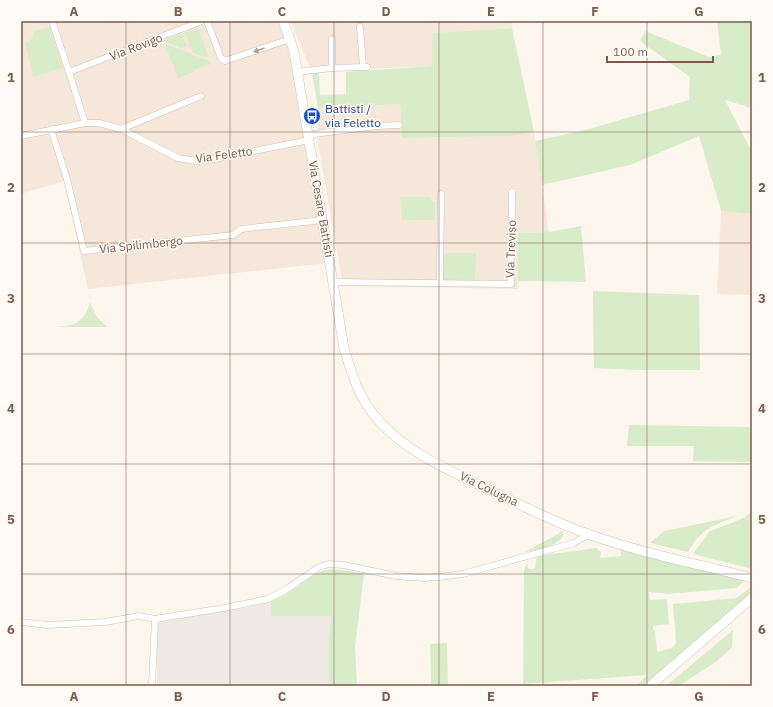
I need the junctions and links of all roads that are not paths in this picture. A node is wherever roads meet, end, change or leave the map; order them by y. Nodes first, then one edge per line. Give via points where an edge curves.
1 (52, 21) edge
2 (202, 21) edge
3 (207, 21) edge
4 (283, 21) edge
5 (360, 27) dead end
6 (290, 39) junction
7 (332, 39) dead end
8 (332, 68) junction
9 (69, 72) junction
10 (297, 72) junction
11 (201, 96) dead end
12 (85, 123) junction
13 (399, 125) dead end
14 (51, 129) junction
15 (121, 129) junction
16 (21, 136) edge
17 (309, 138) junction
18 (512, 192) dead end
19 (441, 194) dead end
20 (323, 220) junction
21 (333, 282) junction
22 (440, 283) junction
23 (589, 534) junction
24 (752, 578) edge
25 (752, 598) edge
26 (155, 619) junction
27 (21, 622) edge
28 (152, 686) edge
29 (650, 686) edge

1 - 9 street
2 - 9 street, Via Rovigo
6 -> 3 street via 223,61
4 - 6 street, Via Cesare Battisti
5 - 8 street via 365,67
6 - 10 street, Via Cesare Battisti
7 - 8 street
8 - 10 street
9 - 12 street
10 - 17 street, Via Cesare Battisti
11 - 15 street
12 - 14 street, Via Feletto
12 - 15 street, Via Feletto via 98,123
13 - 17 street via 314,134
14 - 16 street, Via Feletto
14 - 20 street, Via Spilimbergo via 67,179 84,251 233,235 241,230
15 - 17 street, Via Feletto via 178,158 196,161
17 - 20 street, Via Cesare Battisti
18 - 22 street, Via Treviso via 511,284
19 - 22 street
20 - 21 street, Via Cesare Battisti
21 - 22 street, Via Treviso
21 - 23 street, Via Colugna via 344,348 352,376 363,398 380,422 407,445 439,465 541,515
23 - 24 street, Via Colugna
23 - 26 street via 574,543 463,574 439,578 396,576 329,564 268,599
25 - 29 street
26 - 27 street via 139,616 105,622 48,625
26 - 28 street

